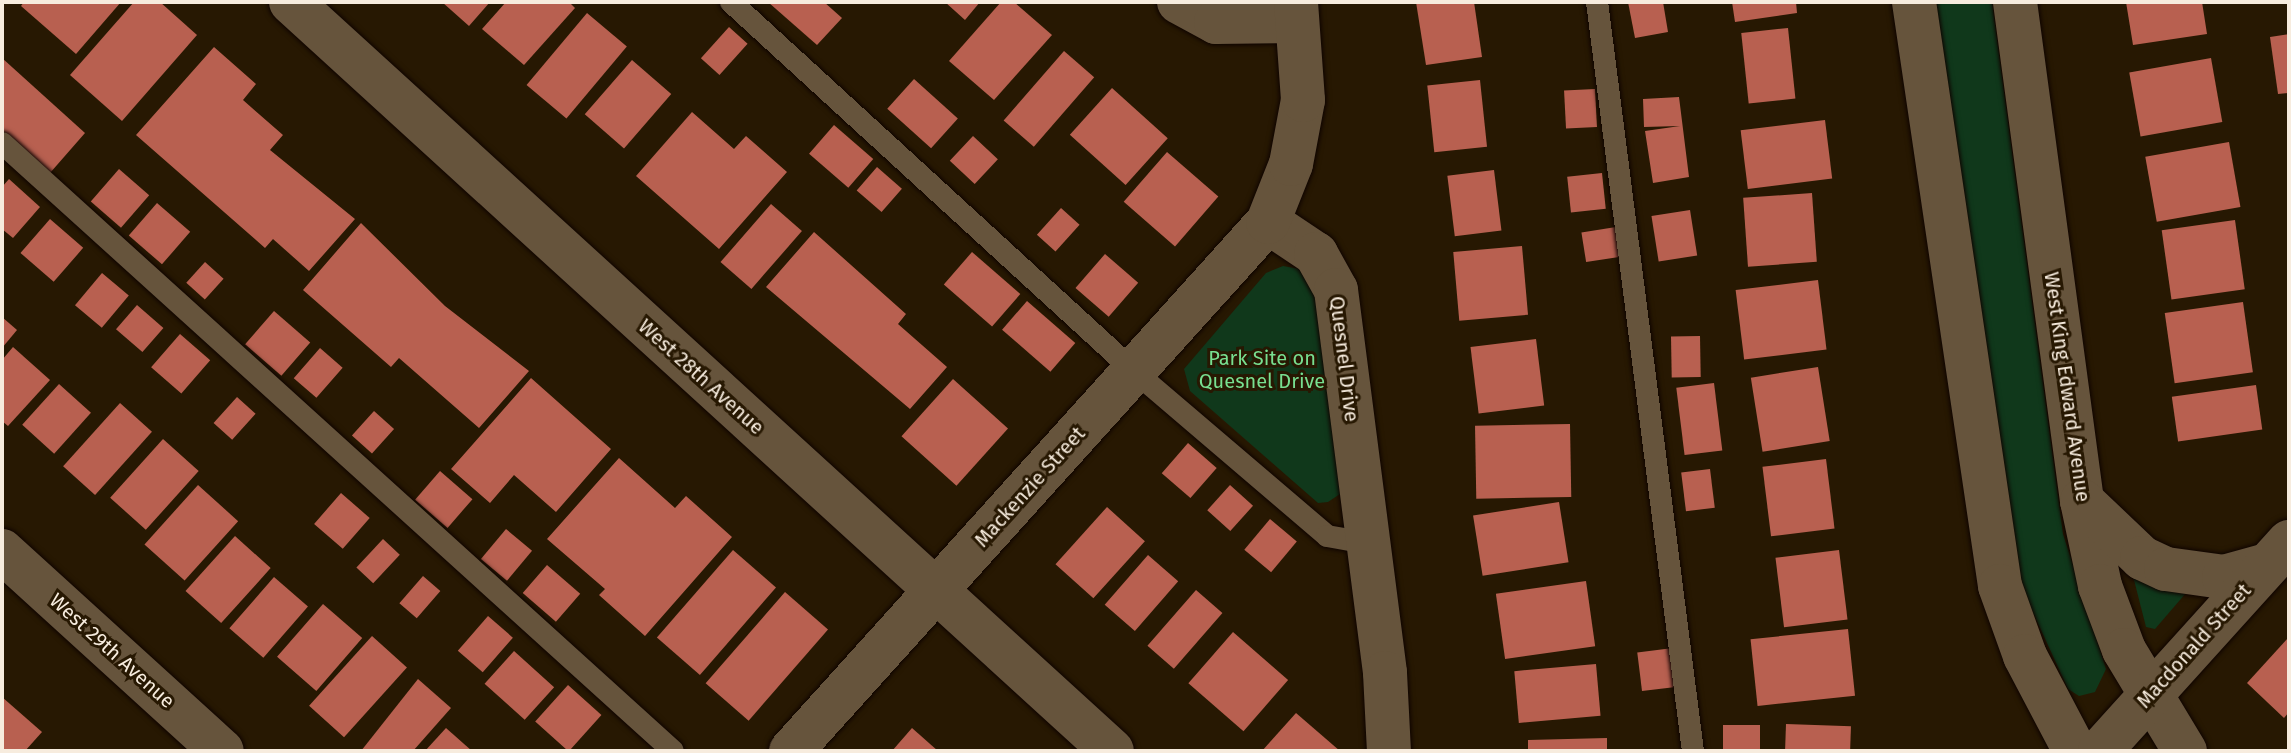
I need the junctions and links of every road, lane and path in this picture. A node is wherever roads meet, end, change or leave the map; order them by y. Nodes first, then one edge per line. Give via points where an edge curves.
1 (291, 2) edge
2 (731, 2) edge
3 (1179, 2) edge
4 (1597, 2) edge
5 (1914, 2) edge
6 (2015, 2) edge
7 (1297, 11) edge
8 (2, 143) edge
9 (1268, 222) junction
10 (1134, 371) junction
11 (2082, 501) junction
12 (1367, 543) junction
13 (2, 551) edge
14 (2278, 554) edge
15 (936, 592) junction
16 (2148, 697) junction
17 (222, 751) edge
18 (673, 751) edge
19 (791, 751) edge
20 (1112, 751) edge
21 (1389, 751) edge
22 (1693, 751) edge
23 (2075, 751) edge
24 (2100, 751) edge
25 (2185, 751) edge

1 - 15 street, West 28th Avenue
2 - 10 lane
3 - 7 street via 1216,22
4 - 22 lane
5 - 23 street via 1983,505 2000,586 2025,656
6 - 11 street, West King Edward Avenue
7 - 9 street via 1303,100 1291,164
8 - 18 lane
9 - 10 street, Mackenzie Street
9 - 12 street, Quesnel Drive via 1316,254 1336,290
10 - 12 lane via 1327,536
10 - 15 street, Mackenzie Street
11 - 14 street via 2142,558 2166,569 2224,577
11 - 16 street, West King Edward Avenue via 2100,586
12 - 21 street, Quesnel Drive
13 - 17 street, West 29th Avenue
14 - 16 street, Macdonald Street
15 - 19 street, Mackenzie Street
15 - 20 street, West 28th Avenue
16 - 24 street, Macdonald Street
16 - 25 street, West King Edward Avenue

